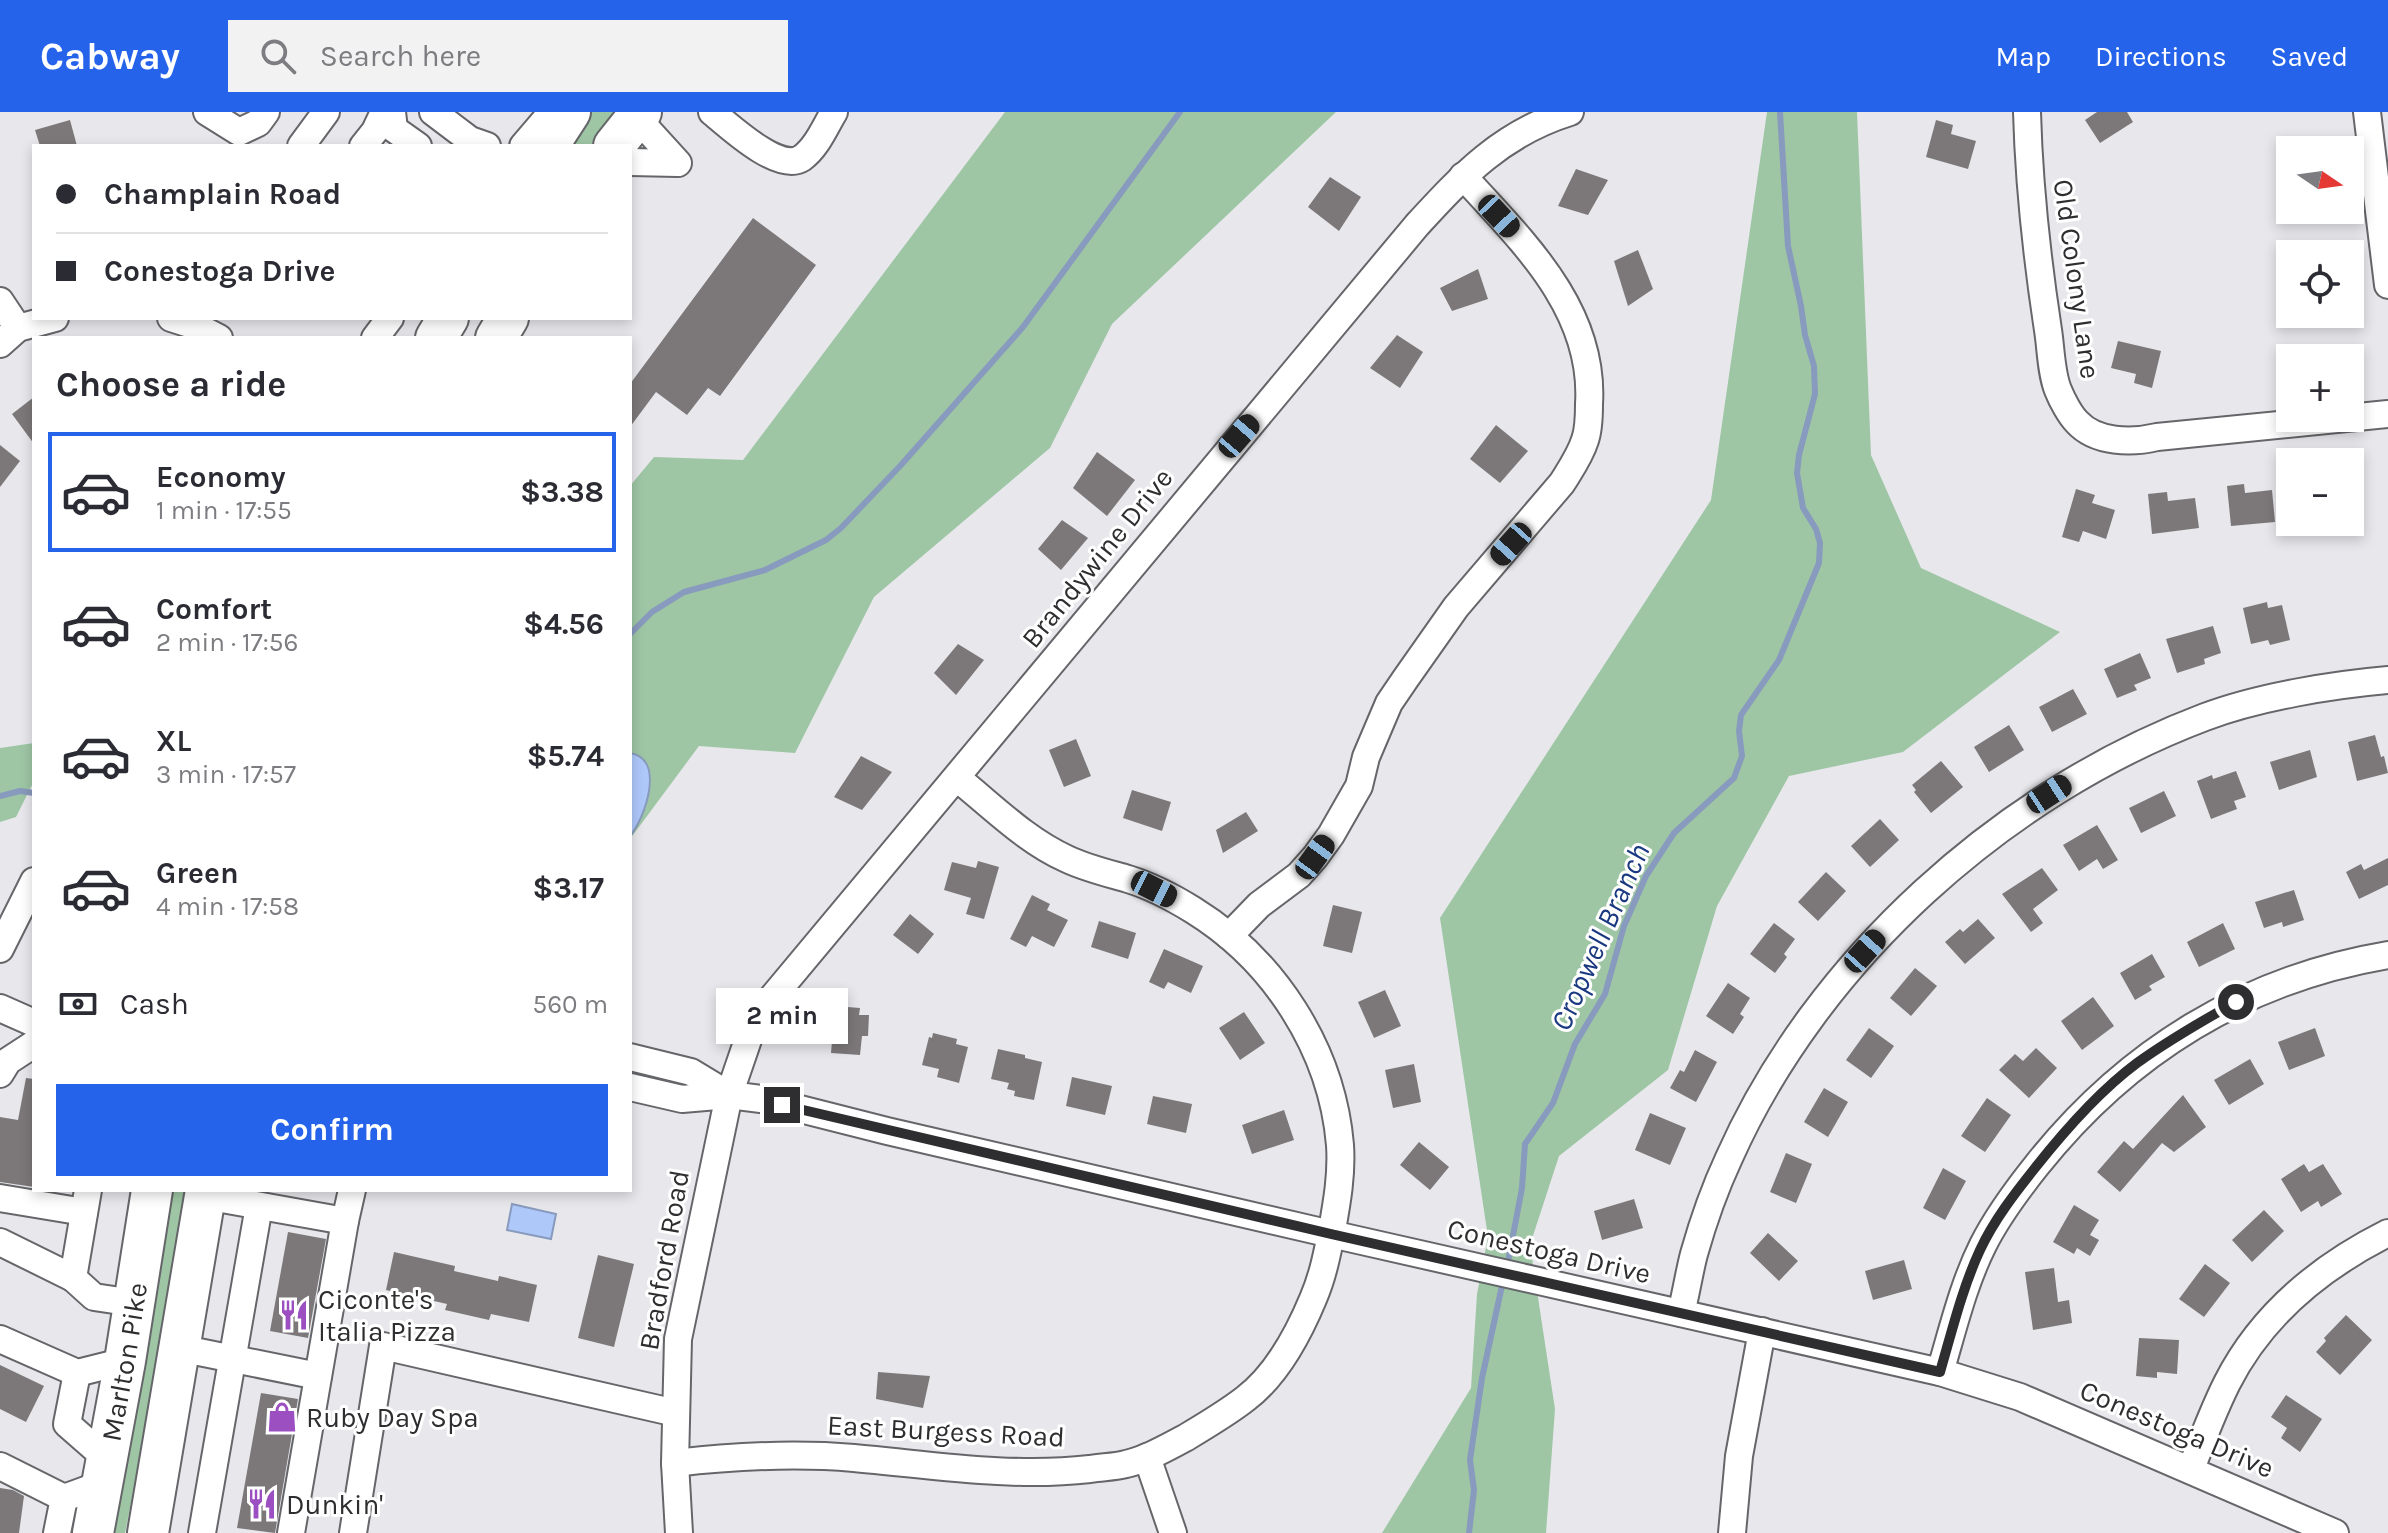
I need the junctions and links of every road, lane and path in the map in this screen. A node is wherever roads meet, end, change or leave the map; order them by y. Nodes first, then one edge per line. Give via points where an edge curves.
1 (207, 112) edge
2 (266, 112) edge
3 (326, 112) edge
4 (384, 112) edge
5 (392, 112) edge
6 (433, 112) edge
7 (552, 112) edge
8 (570, 112) edge
9 (712, 112) edge
10 (834, 112) edge
11 (1570, 112) edge
12 (2027, 112) edge
13 (2367, 112) edge
14 (631, 125) edge
15 (302, 144) edge
16 (365, 144) edge
17 (415, 144) edge
18 (481, 144) edge
19 (525, 144) edge
20 (549, 144) edge
21 (632, 162) edge
22 (1463, 176) junction
23 (2388, 285) edge
24 (0, 301) edge
25 (50, 320) edge
26 (177, 320) edge
27 (9, 336) edge
28 (215, 336) edge
29 (2388, 414) edge
30 (2388, 680) edge
31 (957, 778) junction
32 (32, 885) edge
33 (1229, 936) junction
34 (0, 949) edge
35 (2388, 955) edge
36 (0, 1008) edge
37 (32, 1022) edge
38 (32, 1045) edge
39 (632, 1057) edge
40 (0, 1074) edge
41 (632, 1087) edge
42 (729, 1095) junction
43 (152, 1192) edge
44 (352, 1192) edge
45 (206, 1193) edge
46 (0, 1198) edge
47 (86, 1201) edge
48 (259, 1206) junction
49 (345, 1221) junction
50 (2388, 1233) edge
51 (1331, 1234) junction
52 (0, 1242) edge
53 (73, 1278) junction
54 (134, 1303) junction
55 (1681, 1313) junction
56 (1762, 1331) junction
57 (0, 1339) edge
58 (179, 1348) junction
59 (232, 1360) junction
60 (125, 1361) junction
61 (1940, 1372) junction
62 (77, 1373) junction
63 (318, 1376) junction
64 (676, 1413) junction
65 (1147, 1457) junction
66 (675, 1463) junction
67 (0, 1466) edge
68 (2191, 1469) junction
69 (105, 1472) junction
70 (64, 1498) junction
71 (57, 1533) edge
72 (93, 1533) edge
73 (148, 1533) edge
74 (202, 1533) edge
75 (291, 1533) edge
76 (353, 1533) edge
77 (679, 1533) edge
78 (1173, 1533) edge
79 (1732, 1533) edge
80 (2335, 1533) edge

1 - 2 street via 239,132 258,123
3 - 15 street
4 - 16 street
5 - 17 street via 394,129
6 - 18 street
7 - 19 street
8 - 20 highway
9 - 10 street via 786,162 799,160 813,146
11 - 22 street, Brandywine Drive via 1518,135
12 - 29 street, Old Colony Lane via 2038,265 2057,389 2077,422 2096,434 2137,442
13 - 23 street
14 - 21 street via 678,163
22 - 31 street, Brandywine Drive
22 - 33 street via 1541,265 1571,310 1590,386 1586,439 1562,483 1456,607 1389,703 1359,786 1331,835 1299,875
24 - 27 street
25 - 27 street
26 - 28 street
30 - 55 street via 2237,707 2119,754 2035,804 1927,889 1832,989 1767,1084 1718,1185 1693,1257
31 - 33 street, East Burgess Road via 1045,848 1154,889
31 - 42 street, Brandywine Drive via 766,1005 753,1025
32 - 34 street
33 - 51 street, East Burgess Road via 1258,963 1298,1017 1330,1091 1340,1160
35 - 61 street via 2264,989 2184,1032 2115,1082 2057,1141 1992,1228 1964,1290
36 - 37 street
38 - 40 street via 8,1061
39 - 42 street, Conestoga Drive via 691,1072
41 - 42 street, Conestoga Drive via 682,1099
42 - 51 street, Conestoga Drive
42 - 64 street, Bradford Road via 678,1339
43 - 54 highway, Marlton Pike
44 - 49 street
45 - 48 street
45 - 58 highway, Marlton Pike
46 - 47 street
47 - 53 street
48 - 49 street
48 - 59 street
49 - 63 street
50 - 68 street via 2334,1263 2271,1317 2227,1383
51 - 55 street, Conestoga Drive
51 - 65 street, East Burgess Road via 1308,1315 1267,1378 1207,1425
52 - 53 street
53 - 54 street via 94,1297
54 - 60 highway, Marlton Pike
55 - 56 street, Conestoga Drive
56 - 61 street, Conestoga Drive
56 - 79 street via 1739,1456
57 - 62 street
58 - 59 street
58 - 73 highway, Marlton Pike
59 - 63 street
59 - 74 street
60 - 62 street
60 - 69 highway, Marlton Pike
61 - 68 street, Conestoga Drive via 2020,1397
62 - 69 street via 67,1424
63 - 75 street
64 - 66 street, Bradford Road
64 - 76 street via 383,1346
65 - 66 street, East Burgess Road via 1125,1465 1040,1473 797,1455
65 - 78 street
66 - 77 street, Bradford Road
67 - 70 street
68 - 80 street, Conestoga Drive
69 - 70 street
69 - 72 highway, Marlton Pike
70 - 71 street

